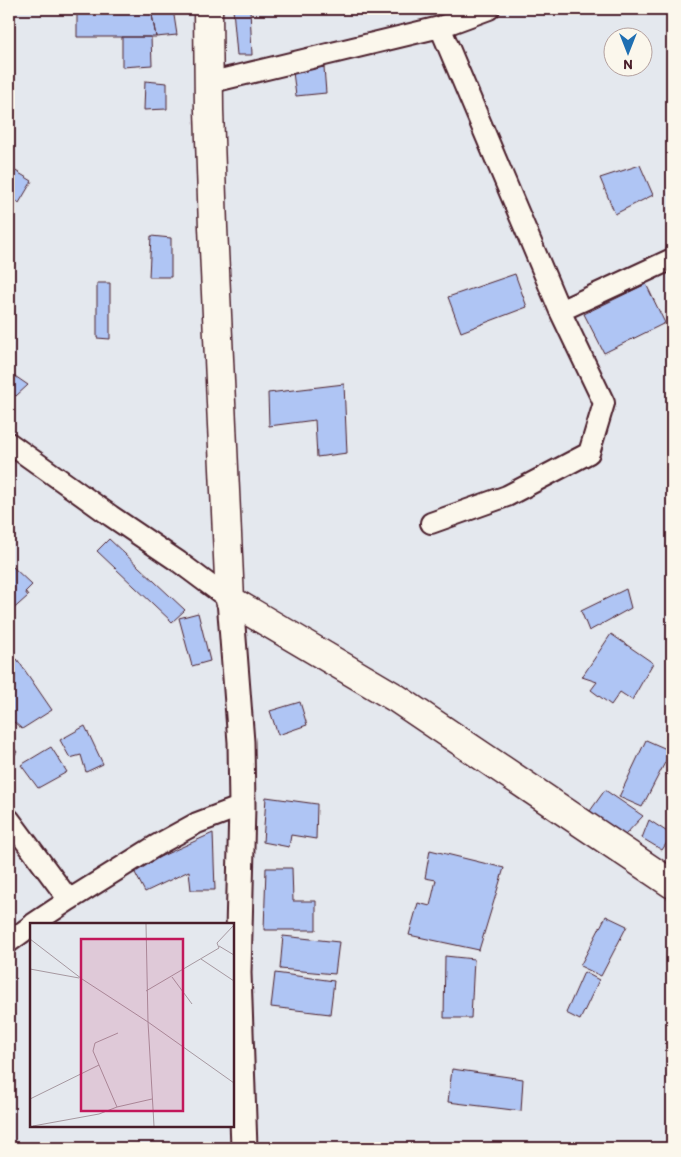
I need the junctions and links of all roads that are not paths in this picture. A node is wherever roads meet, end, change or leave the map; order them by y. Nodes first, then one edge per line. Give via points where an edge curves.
1 (208, 9) edge
2 (489, 9) edge
3 (440, 28) junction
4 (208, 83) junction
5 (672, 259) edge
6 (560, 311) junction
7 (9, 443) edge
8 (431, 523) dead end
9 (230, 600) junction
10 (242, 806) junction
11 (9, 819) edge
12 (672, 884) edge
13 (69, 900) junction
14 (35, 923) edge
15 (30, 926) edge
16 (9, 942) edge
17 (244, 1148) edge

1 - 4 main road
2 - 3 street
3 - 4 street
3 - 6 street
4 - 9 main road
5 - 6 street
6 - 8 street via 604,403 589,454 508,496
7 - 9 street
9 - 10 street via 241,742
9 - 12 main road via 396,698
10 - 13 street via 157,845
10 - 17 street via 238,973
11 - 13 street
13 - 14 street
15 - 16 street

